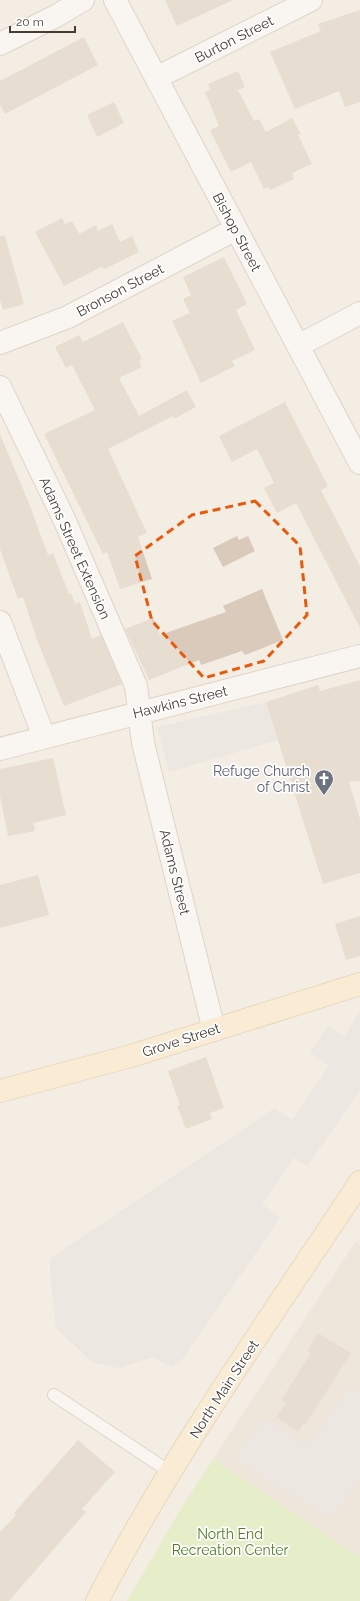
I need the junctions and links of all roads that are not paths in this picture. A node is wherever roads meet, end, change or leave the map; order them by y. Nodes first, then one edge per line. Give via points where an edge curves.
1 (83, 0) edge
2 (115, 0) edge
3 (311, 0) edge
4 (0, 44) edge
5 (156, 78) junction
6 (236, 229) junction
7 (360, 312) edge
8 (0, 343) edge
9 (298, 346) junction
10 (0, 387) edge
11 (360, 463) edge
12 (0, 622) edge
13 (360, 656) edge
14 (139, 713) junction
15 (44, 737) junction
16 (0, 749) edge
17 (360, 984) edge
18 (214, 1030) junction
19 (0, 1090) edge
20 (360, 1182) edge
21 (54, 1396) dead end
22 (170, 1472) junction
23 (97, 1601) edge

1 - 4 street
2 - 5 street, Bishop Street
3 - 5 street, Burton Street
5 - 6 street, Bishop Street
6 - 8 street, Bronson Street via 68,317
6 - 9 street, Bishop Street
7 - 9 street
9 - 11 street, Bishop Street
10 - 14 street, Adams Street Extension via 64,520 133,678 138,694
12 - 15 street
13 - 14 street, Hawkins Street
14 - 15 street, Hawkins Street
14 - 18 street, Adams Street via 143,744
15 - 16 street, Hawkins Street
17 - 18 main road, Grove Street
18 - 19 main road, Grove Street via 131,1056
20 - 22 main road, North Main Street
21 - 22 lane
22 - 23 main road, North Main Street

